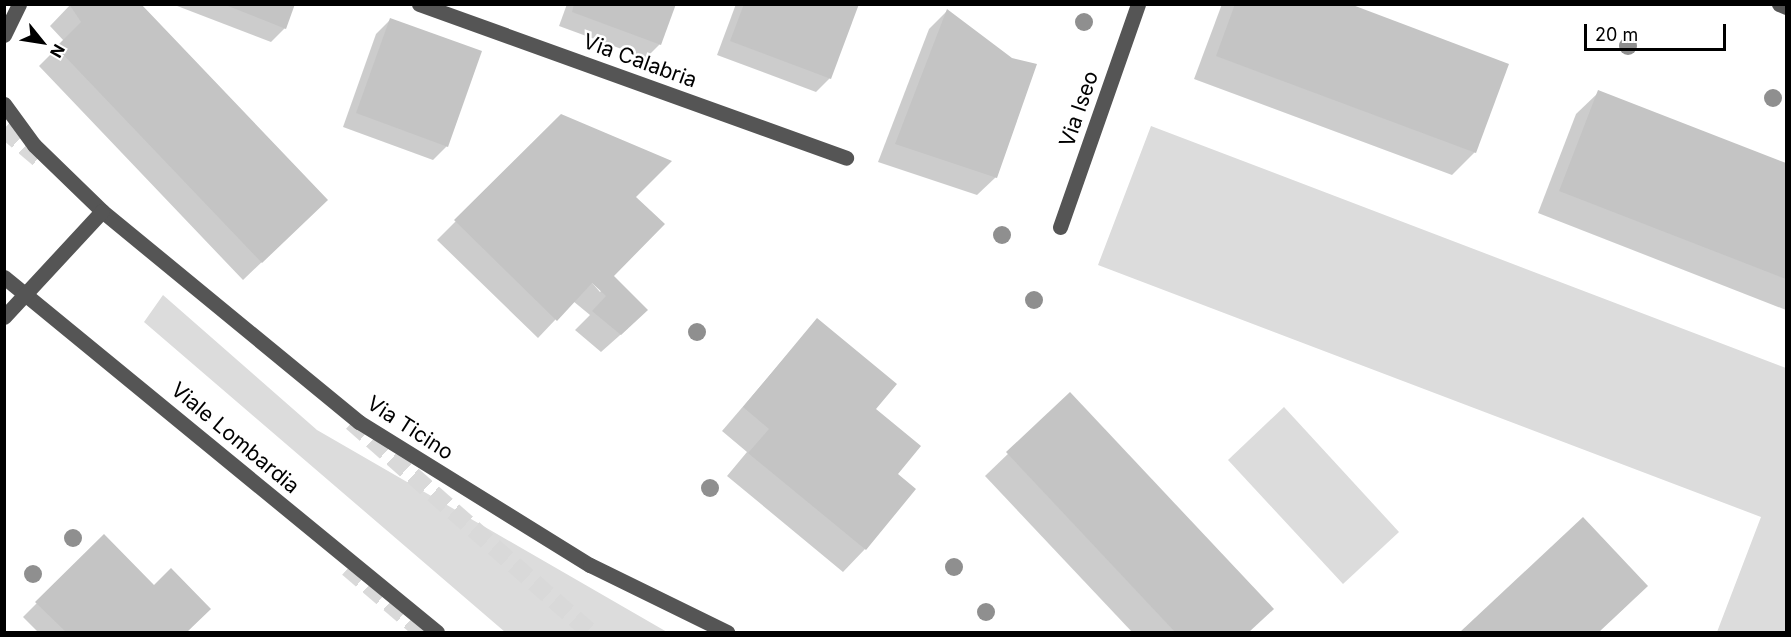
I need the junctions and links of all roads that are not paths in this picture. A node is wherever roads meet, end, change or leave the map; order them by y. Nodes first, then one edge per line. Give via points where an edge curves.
1 (19, 4) edge
2 (419, 4) edge
3 (1138, 4) edge
4 (1779, 4) edge
5 (1786, 8) edge
6 (4, 35) edge
7 (4, 104) edge
8 (846, 158) dead end
9 (102, 211) junction
10 (1060, 227) dead end
11 (4, 277) edge
12 (23, 293) junction
13 (4, 317) edge
14 (437, 633) edge
15 (728, 633) edge

1 - 6 street
2 - 8 street, Via Calabria
3 - 10 street, Via Iseo
4 - 5 street
7 - 9 street, Via Ticino via 34,145
9 - 12 street
9 - 15 street, Via Ticino via 359,422 590,565
11 - 12 street, Viale Lombardia
12 - 13 street
12 - 14 street, Viale Lombardia

